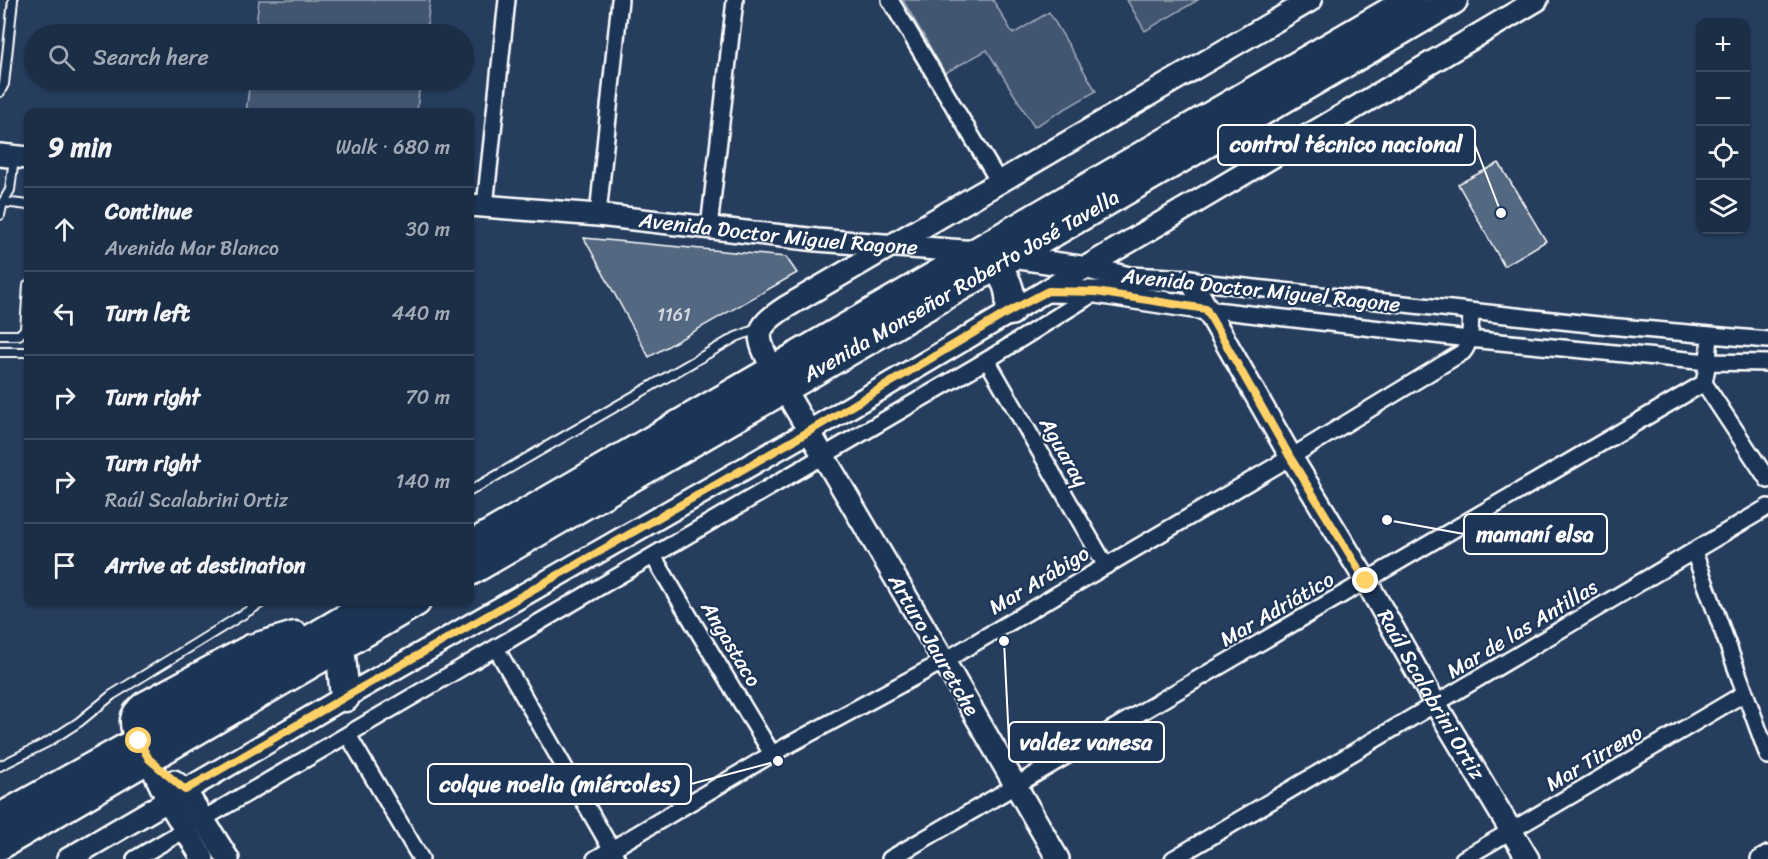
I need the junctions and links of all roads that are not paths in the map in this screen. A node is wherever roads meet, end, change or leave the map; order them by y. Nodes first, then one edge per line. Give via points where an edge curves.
1 (13, 0) edge
2 (507, 0) edge
3 (620, 0) edge
4 (735, 0) edge
5 (890, 0) edge
6 (1311, 0) edge
7 (1411, 0) edge
8 (1453, 0) edge
9 (1537, 0) edge
10 (0, 92) edge
11 (14, 157) edge
12 (999, 182) junction
13 (3, 202) junction
14 (24, 205) edge
15 (477, 206) edge
16 (0, 214) edge
17 (598, 215) junction
18 (709, 228) junction
19 (818, 240) junction
20 (893, 245) junction
21 (995, 258) junction
22 (1088, 268) junction
23 (835, 278) junction
24 (1191, 281) junction
25 (1048, 291) junction
26 (1096, 292) junction
27 (1206, 309) junction
28 (1010, 311) junction
29 (1471, 311) junction
30 (762, 328) junction
31 (24, 330) edge
32 (1710, 334) junction
33 (0, 335) edge
34 (1469, 339) junction
35 (1768, 340) edge
36 (0, 352) edge
37 (24, 352) edge
38 (987, 360) junction
39 (1708, 362) junction
40 (1768, 363) edge
41 (778, 379) junction
42 (1704, 383) junction
43 (808, 432) junction
44 (823, 457) junction
45 (1290, 457) junction
46 (1768, 480) edge
47 (474, 489) edge
48 (1768, 507) edge
49 (474, 544) edge
50 (1694, 552) junction
51 (653, 556) junction
52 (1106, 566) junction
53 (474, 569) edge
54 (1366, 581) junction
55 (256, 606) edge
56 (370, 606) edge
57 (406, 606) edge
58 (339, 634) junction
59 (496, 648) junction
60 (944, 661) junction
61 (1745, 693) junction
62 (345, 697) junction
63 (1436, 705) junction
64 (348, 735) junction
65 (144, 750) junction
66 (772, 754) junction
67 (1768, 756) edge
68 (0, 766) edge
69 (1016, 786) junction
70 (177, 796) junction
71 (0, 818) edge
72 (204, 818) junction
73 (185, 829) junction
74 (1512, 831) junction
75 (0, 846) edge
76 (614, 854) edge
77 (1768, 854) edge
78 (68, 859) edge
79 (135, 859) edge
80 (203, 859) edge
81 (228, 859) edge
82 (421, 859) edge
83 (595, 859) edge
84 (890, 859) edge
85 (1058, 859) edge
86 (1173, 859) edge
87 (1463, 859) edge
88 (1528, 859) edge
89 (1759, 859) edge

1 - 10 lane
2 - 15 street
3 - 17 street
4 - 18 street
5 - 12 street
6 - 12 main road
7 - 21 highway, Avenida Monseñor Roberto José Tavella
8 - 21 highway, Avenida Monseñor Roberto José Tavella
9 - 22 main road
11 - 13 lane via 10,190
12 - 20 main road
13 - 14 lane
13 - 16 lane
15 - 17 main road, Avenida Doctor Miguel Ragone
17 - 18 main road, Avenida Doctor Miguel Ragone
18 - 19 main road, Avenida Doctor Miguel Ragone
19 - 20 main road, Avenida Doctor Miguel Ragone
19 - 23 main road via 833,250
20 - 21 main road, Avenida Doctor Miguel Ragone
20 - 23 main road
21 - 22 main road, Avenida Doctor Miguel Ragone
21 - 28 highway via 1010,288
21 - 41 highway, Avenida Monseñor Roberto José Tavella
22 - 24 main road, Avenida Doctor Miguel Ragone via 1129,279
22 - 25 main road
23 - 30 main road via 768,318
24 - 27 main road, Raúl Scalabrini Ortiz
24 - 29 street, Avenida Doctor Miguel Ragone
25 - 26 main road, Avenida Doctor Miguel Ragone
25 - 28 main road
26 - 27 main road, Avenida Doctor Miguel Ragone
26 - 38 street
27 - 34 street, Avenida Doctor Miguel Ragone
27 - 45 main road, Raúl Scalabrini Ortiz
28 - 43 main road
29 - 32 street, Avenida Doctor Miguel Ragone
29 - 34 street
30 - 41 main road, Arturo Jauretche via 762,349
30 - 47 lane via 736,337
31 - 33 lane via 19,334
32 - 35 street, Avenida Doctor Miguel Ragone
32 - 39 street
34 - 39 street, Avenida Doctor Miguel Ragone
34 - 45 street, Mar Arábigo via 1463,352
36 - 37 lane
38 - 44 street
38 - 52 street, Aguaray
39 - 40 street, Avenida Doctor Miguel Ragone
39 - 42 street
41 - 43 main road, Arturo Jauretche
41 - 49 highway, Avenida Monseñor Roberto José Tavella
41 - 53 highway, Avenida Monseñor Roberto José Tavella
42 - 46 street
42 - 54 street, Mar Adriático
43 - 44 main road, Arturo Jauretche
43 - 62 main road
44 - 51 street
44 - 60 main road, Arturo Jauretche
45 - 52 street, Mar Arábigo
45 - 54 main road, Raúl Scalabrini Ortiz
48 - 50 street, Mar de las Antillas
50 - 61 street
50 - 63 street, Mar de las Antillas
51 - 59 street
51 - 66 street, Angastaco
52 - 60 street, Mar Arábigo
54 - 63 main road, Raúl Scalabrini Ortiz
54 - 69 street, Mar Adriático
55 - 68 lane via 112,695 80,722
56 - 58 highway
57 - 58 highway
58 - 62 highway
58 - 65 highway
58 - 65 highway via 251,649 145,706 134,719
59 - 64 street
59 - 76 street
60 - 66 street, Mar Arábigo
60 - 69 main road, Arturo Jauretche
61 - 67 street
61 - 74 street, Mar Tirreno
62 - 70 main road
63 - 74 main road, Raúl Scalabrini Ortiz
63 - 86 street, Mar de las Antillas
64 - 72 street
64 - 82 street
65 - 70 main road
65 - 71 highway
65 - 75 highway
66 - 76 street, Mar Arábigo
69 - 84 street, Mar Adriático
69 - 85 main road, Arturo Jauretche
70 - 72 main road
70 - 73 main road
70 - 78 main road
72 - 73 street
72 - 81 main road
73 - 79 street
73 - 80 main road
74 - 87 street, Mar Tirreno
74 - 88 main road, Raúl Scalabrini Ortiz
76 - 83 street, Mar Arábigo
77 - 89 street

